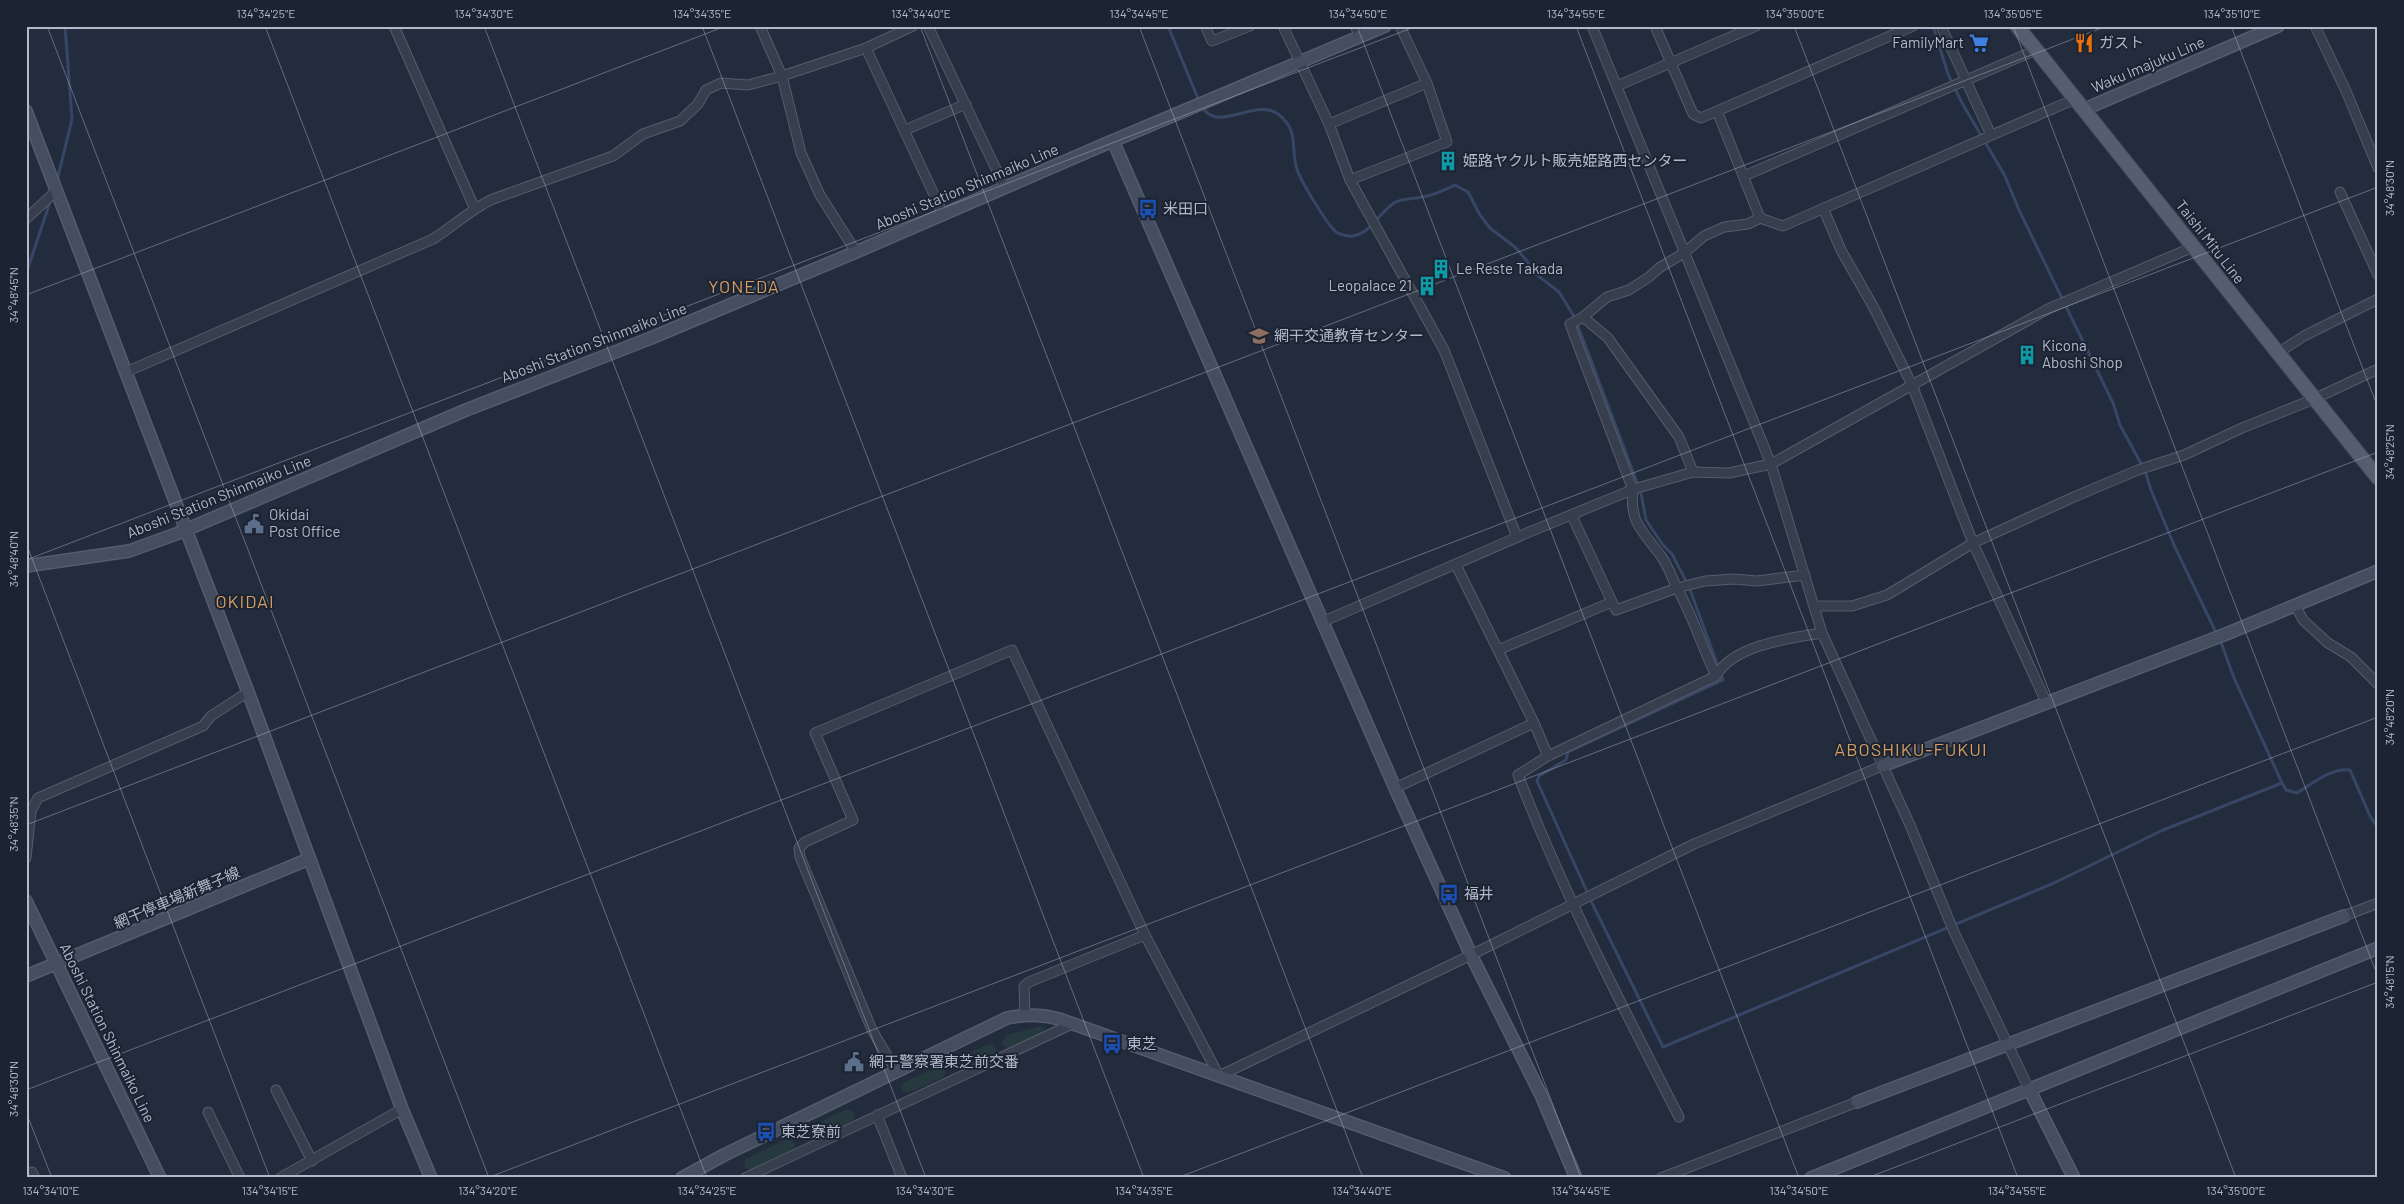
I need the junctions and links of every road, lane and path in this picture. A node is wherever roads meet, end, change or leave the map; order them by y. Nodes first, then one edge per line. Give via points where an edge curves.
1 (394, 26) edge
2 (760, 26) edge
3 (913, 26) edge
4 (928, 26) edge
5 (1205, 26) edge
6 (1250, 26) edge
7 (1283, 26) edge
8 (1385, 26) edge
9 (1400, 26) edge
10 (1592, 26) edge
11 (1655, 26) edge
12 (1756, 26) edge
13 (1914, 26) edge
14 (1941, 26) edge
15 (2017, 26) edge
16 (2278, 26) edge
17 (2315, 26) edge
18 (1743, 29) edge
19 (1900, 29) edge
20 (1358, 31) edge
21 (866, 48) junction
22 (2036, 50) junction
23 (1301, 62) junction
24 (1672, 63) junction
25 (782, 76) junction
26 (1966, 82) junction
27 (1427, 83) junction
28 (1616, 86) junction
29 (966, 104) junction
30 (2080, 104) junction
31 (26, 111) edge
32 (1717, 111) junction
33 (1329, 124) junction
34 (905, 130) junction
35 (1991, 135) junction
36 (1113, 141) junction
37 (2378, 168) edge
38 (1744, 176) junction
39 (1350, 180) junction
40 (1005, 188) junction
41 (56, 191) junction
42 (2340, 192) dead end
43 (474, 207) junction
44 (1823, 208) junction
45 (943, 214) junction
46 (1760, 218) junction
47 (26, 219) edge
48 (2193, 247) junction
49 (856, 252) junction
50 (1684, 253) junction
51 (2378, 275) edge
52 (2378, 299) edge
53 (1582, 317) junction
54 (2278, 353) junction
55 (2378, 369) edge
56 (126, 372) junction
57 (1912, 385) junction
58 (2314, 398) junction
59 (1771, 464) junction
60 (1693, 472) junction
61 (2378, 478) edge
62 (1634, 489) junction
63 (1572, 516) junction
64 (186, 530) junction
65 (1517, 537) junction
66 (1973, 543) junction
67 (1456, 564) junction
68 (26, 566) edge
69 (1804, 575) junction
70 (2376, 575) edge
71 (1679, 588) junction
72 (1612, 602) junction
73 (2295, 605) junction
74 (1814, 606) junction
75 (1322, 622) junction
76 (1822, 633) junction
77 (1498, 650) junction
78 (1716, 676) junction
79 (2378, 684) edge
80 (248, 692) junction
81 (2047, 704) junction
82 (1534, 723) junction
83 (1548, 756) junction
84 (1882, 766) junction
85 (1395, 788) junction
86 (26, 858) edge
87 (309, 859) junction
88 (26, 902) edge
89 (2378, 903) edge
90 (1573, 904) junction
91 (2344, 916) joint
92 (1145, 935) junction
93 (2378, 948) edge
94 (1471, 955) junction
95 (57, 964) junction
96 (26, 976) edge
97 (1025, 1015) junction
98 (1072, 1024) junction
99 (2010, 1045) junction
100 (896, 1071) junction
101 (1219, 1076) junction
102 (276, 1090) dead end
103 (2029, 1090) junction
104 (1857, 1102) joint
105 (402, 1109) junction
106 (208, 1112) dead end
107 (877, 1115) junction
108 (1679, 1117) dead end
109 (312, 1161) junction
110 (291, 1176) edge
111 (160, 1178) edge
112 (240, 1178) edge
113 (280, 1178) edge
114 (431, 1178) edge
115 (682, 1178) edge
116 (745, 1178) edge
117 (902, 1178) edge
118 (1505, 1178) edge
119 (1576, 1178) edge
120 (1662, 1178) edge
121 (1811, 1178) edge
122 (2074, 1178) edge

1 - 43 street
2 - 25 street
3 - 21 street
4 - 29 street
5 - 6 street via 1212,41
7 - 23 street
8 - 20 street, Aboshi Station Shinmaiko Line
9 - 27 street
10 - 28 street
11 - 24 street
12 - 18 street
13 - 19 street
14 - 26 street
15 - 22 main road, Taishi Mitu Line
16 - 30 street, Waku Imajuku Line
17 - 37 street
18 - 24 street
19 - 32 street
20 - 23 street, Aboshi Station Shinmaiko Line
21 - 25 street
21 - 34 street
22 - 26 street
22 - 30 main road, Taishi Mitu Line
23 - 33 street
23 - 36 street, Aboshi Station Shinmaiko Line
24 - 28 street
24 - 32 street via 1693,114 1701,118
25 - 43 street via 748,85 721,83 706,90 698,104 680,121 643,134 613,156
25 - 49 street via 801,153 820,196
26 - 35 street
26 - 38 street
27 - 33 street
27 - 39 street via 1447,142
28 - 50 street
29 - 34 street
29 - 40 street
30 - 35 street
30 - 48 main road, Taishi Mitu Line
31 - 41 street
32 - 38 street
33 - 39 street
34 - 45 street
35 - 44 street
36 - 40 street, Aboshi Station Shinmaiko Line
36 - 75 street
38 - 46 street
39 - 65 street via 1444,350
40 - 45 street, Aboshi Station Shinmaiko Line
41 - 47 street
41 - 56 street
42 - 51 street
43 - 56 street via 459,222 433,239
44 - 46 street via 1783,226
44 - 57 street via 1841,250
45 - 49 street, Aboshi Station Shinmaiko Line
46 - 50 street via 1704,236
48 - 54 main road, Taishi Mitu Line
48 - 57 street via 2048,309
49 - 64 street, Aboshi Station Shinmaiko Line via 652,338 466,410
50 - 53 street via 1630,290 1607,297
50 - 59 street
52 - 54 street via 2304,336
53 - 60 street via 1608,338 1679,437
53 - 62 street via 1570,324
54 - 58 main road, Taishi Mitu Line
55 - 58 street
56 - 64 street
57 - 59 street
57 - 66 street
58 - 61 main road, Taishi Mitu Line
58 - 66 street via 2184,455 2076,496
59 - 60 street via 1729,473
59 - 69 street
60 - 62 street
62 - 63 street
62 - 71 street via 1634,518
63 - 65 street
63 - 72 street
64 - 68 street, Aboshi Station Shinmaiko Line via 129,551
64 - 80 street
65 - 67 street
66 - 74 street via 1887,595 1852,606
66 - 81 street
67 - 75 street
67 - 77 street
69 - 71 street via 1757,581 1734,579
69 - 74 street
70 - 73 street
71 - 72 street via 1616,610
71 - 78 street
72 - 77 street
73 - 79 street via 2303,620 2328,643 2352,658
73 - 81 street
74 - 76 street
75 - 85 street
76 - 78 street via 1784,639 1746,652 1722,666
76 - 84 street
77 - 82 street
78 - 83 street
80 - 86 street via 211,716 203,726 38,798 31,811
80 - 87 street
81 - 84 street
82 - 83 street
82 - 85 street
83 - 90 street via 1518,775
84 - 90 street via 1694,844
84 - 99 street via 1948,919
85 - 94 street
87 - 95 street, 網干停車場新舞子線
87 - 105 street
88 - 95 street, Aboshi Station Shinmaiko Line
89 - 91 street
90 - 94 street
90 - 108 street
91 - 99 street
92 - 97 street via 1029,982 1024,986
92 - 100 street via 1012,650 815,733 853,820 805,842 799,848 800,857 872,1030
92 - 101 street
93 - 103 street
94 - 101 street
94 - 119 street via 1541,1095
95 - 96 street, 網干停車場新舞子線
95 - 111 street, Aboshi Station Shinmaiko Line
97 - 98 street via 1052,1017
97 - 100 street via 1007,1018
98 - 101 street
98 - 107 street
99 - 103 street
99 - 104 street
100 - 115 street
101 - 118 street
102 - 109 street
103 - 121 street
103 - 122 street
104 - 120 street
105 - 109 street
105 - 114 street
106 - 112 street
107 - 116 street
107 - 117 street
109 - 110 street
110 - 113 street

